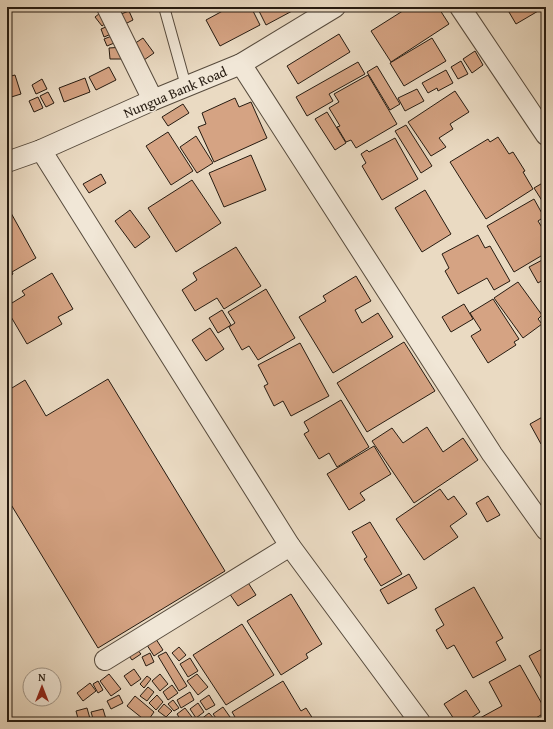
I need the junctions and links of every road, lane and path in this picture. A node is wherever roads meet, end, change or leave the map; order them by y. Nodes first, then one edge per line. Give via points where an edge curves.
1 (107, 7) edge
2 (164, 7) edge
3 (335, 7) edge
4 (460, 7) edge
5 (240, 64) junction
6 (186, 86) junction
7 (153, 100) junction
8 (546, 135) edge
9 (41, 150) junction
10 (7, 162) edge
11 (546, 530) edge
12 (290, 546) junction
13 (105, 660) dead end
14 (420, 722) edge

1 - 7 street
2 - 6 lane
3 - 5 street, Nungua Bank Road
4 - 8 street
5 - 6 street, Nungua Bank Road
5 - 11 street via 492,454
6 - 7 street, Nungua Bank Road
7 - 9 street, Nungua Bank Road
9 - 10 street, Nungua Bank Road
9 - 12 street
12 - 13 street
12 - 14 street

